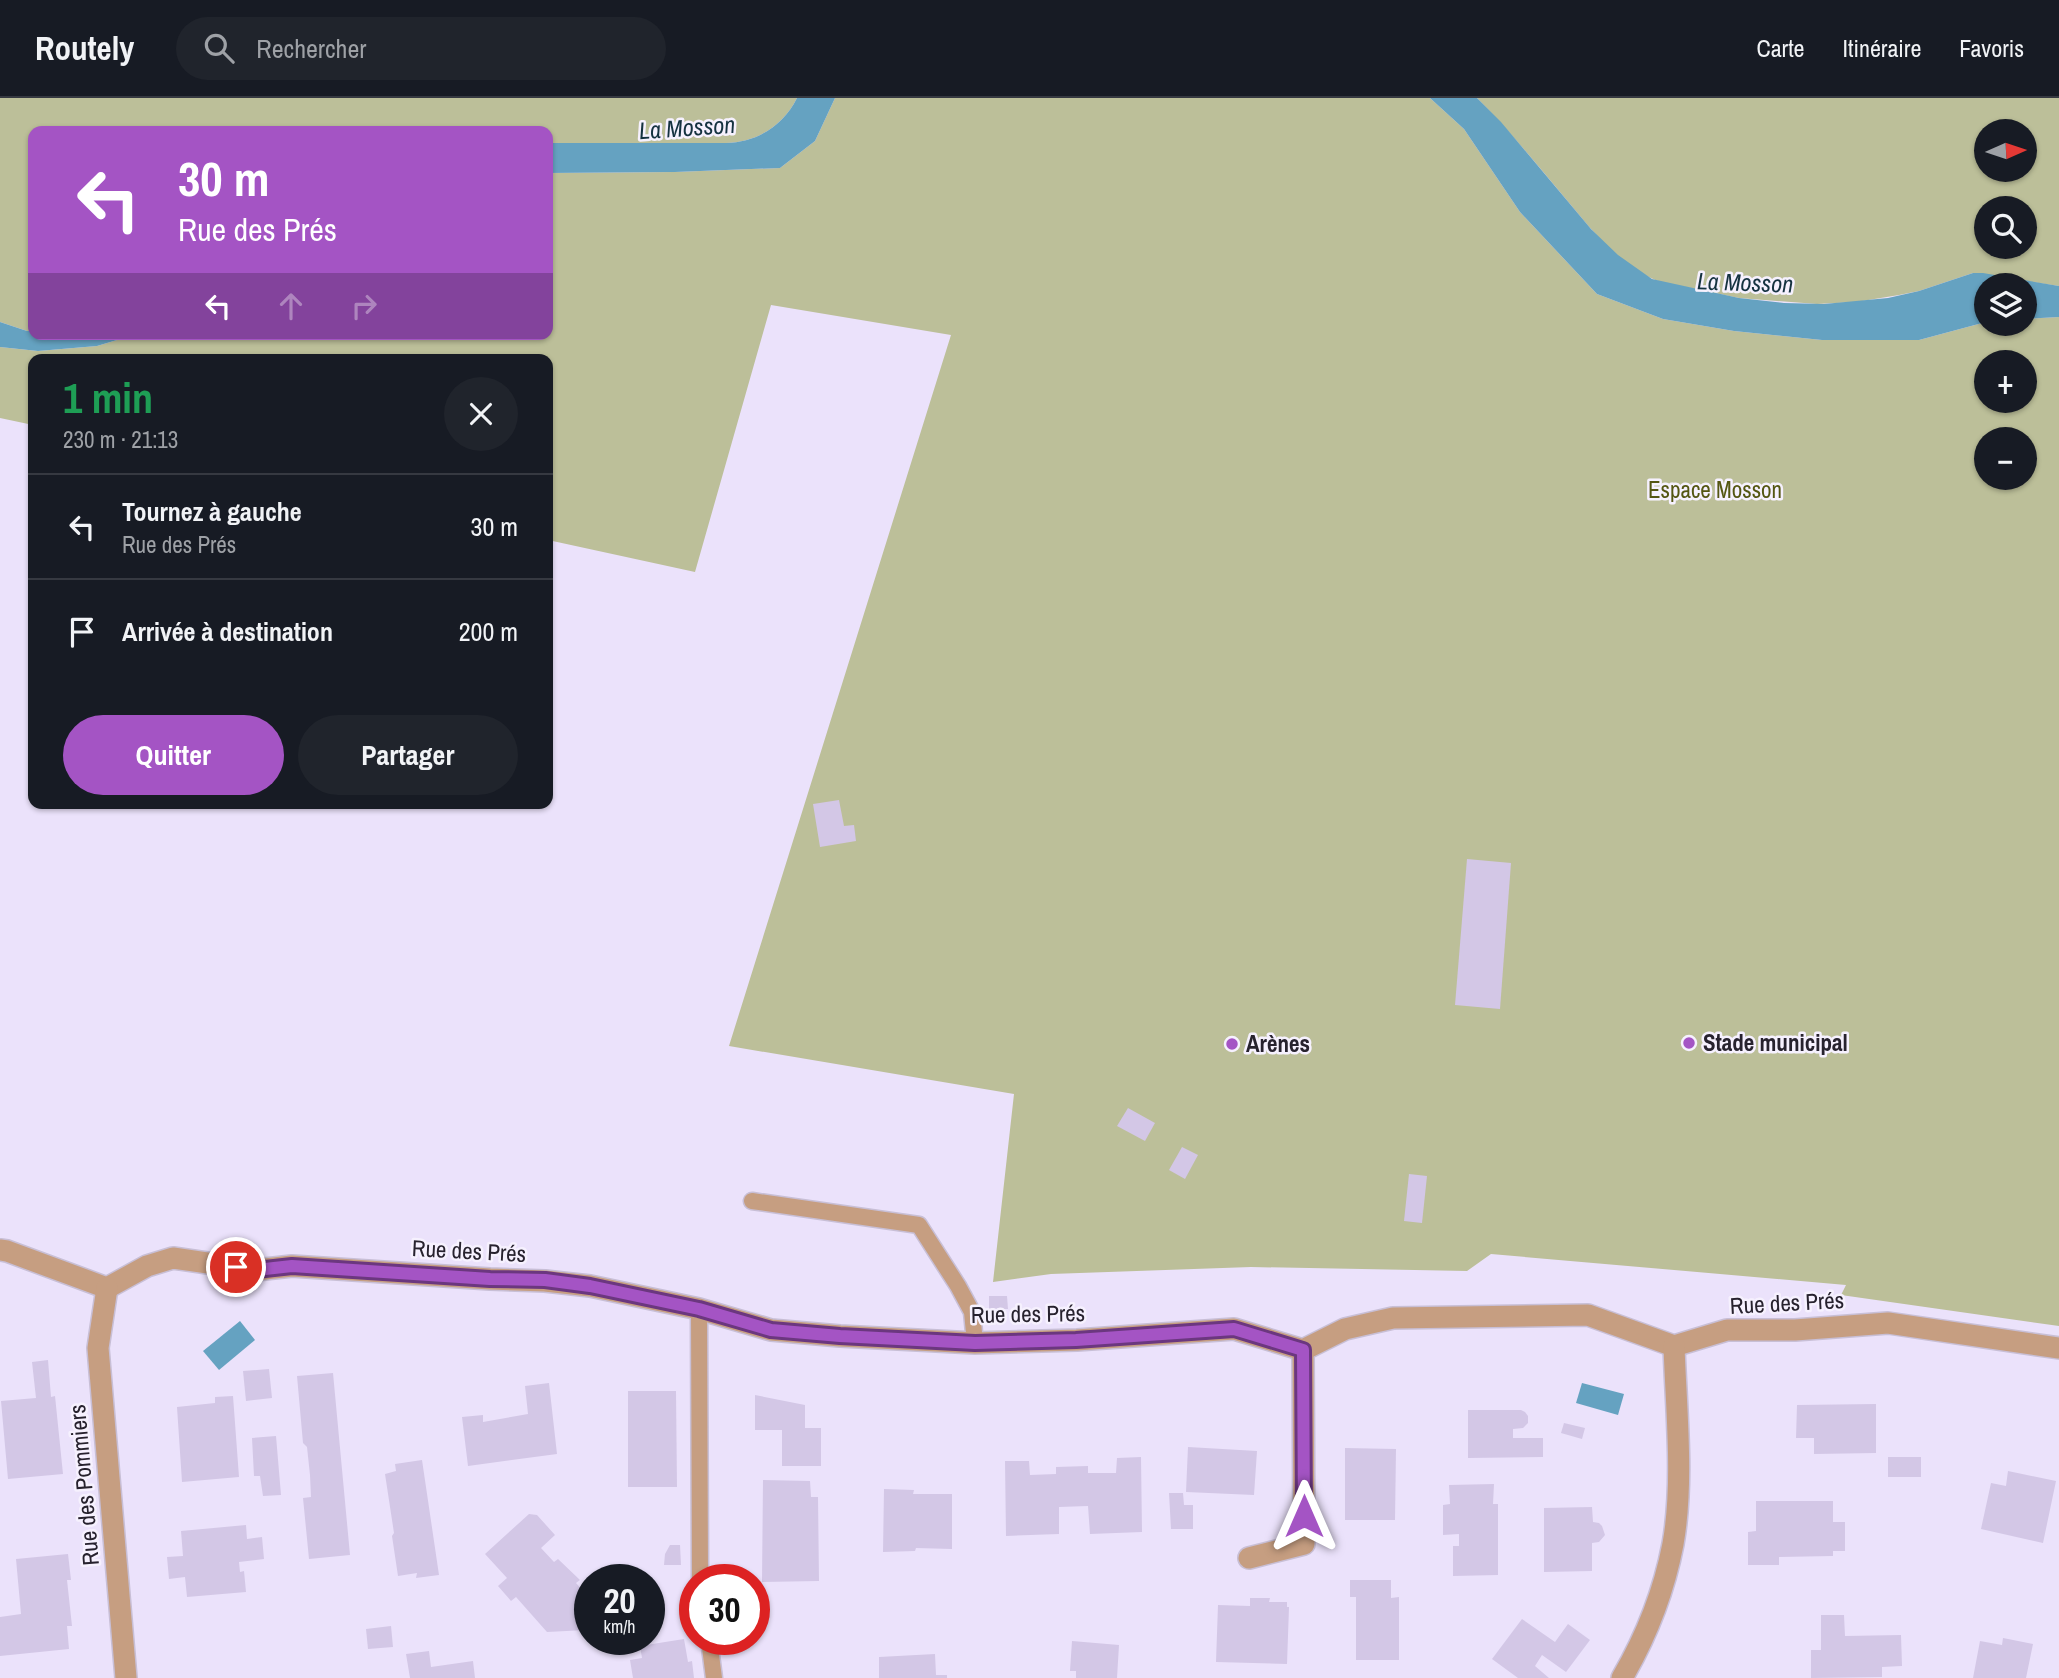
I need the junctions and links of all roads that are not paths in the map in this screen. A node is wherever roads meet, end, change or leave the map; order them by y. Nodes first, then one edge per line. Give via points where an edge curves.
1 (752, 1201) dead end
2 (0, 1250) edge
3 (107, 1288) junction
4 (699, 1309) junction
5 (975, 1343) junction
6 (1674, 1346) junction
7 (2059, 1348) edge
8 (1303, 1350) junction
9 (1249, 1558) dead end
10 (700, 1564) edge
11 (711, 1655) edge
12 (126, 1678) edge
13 (714, 1678) edge
14 (1622, 1678) edge

1 - 5 lane via 919,1225 972,1312
2 - 3 street
3 - 4 street, Rue des Prés via 173,1258 256,1270 292,1266 545,1280
3 - 12 street, Rue des Pommiers via 99,1348
4 - 5 street, Rue des Prés via 771,1330
4 - 10 lane
5 - 8 street, Rue des Prés via 1234,1329
6 - 7 street, Rue des Prés via 1727,1330 1888,1324
6 - 8 street via 1588,1315 1393,1318 1345,1329
6 - 14 street via 1679,1475 1673,1543 1660,1595
8 - 9 street via 1304,1544
11 - 13 lane

